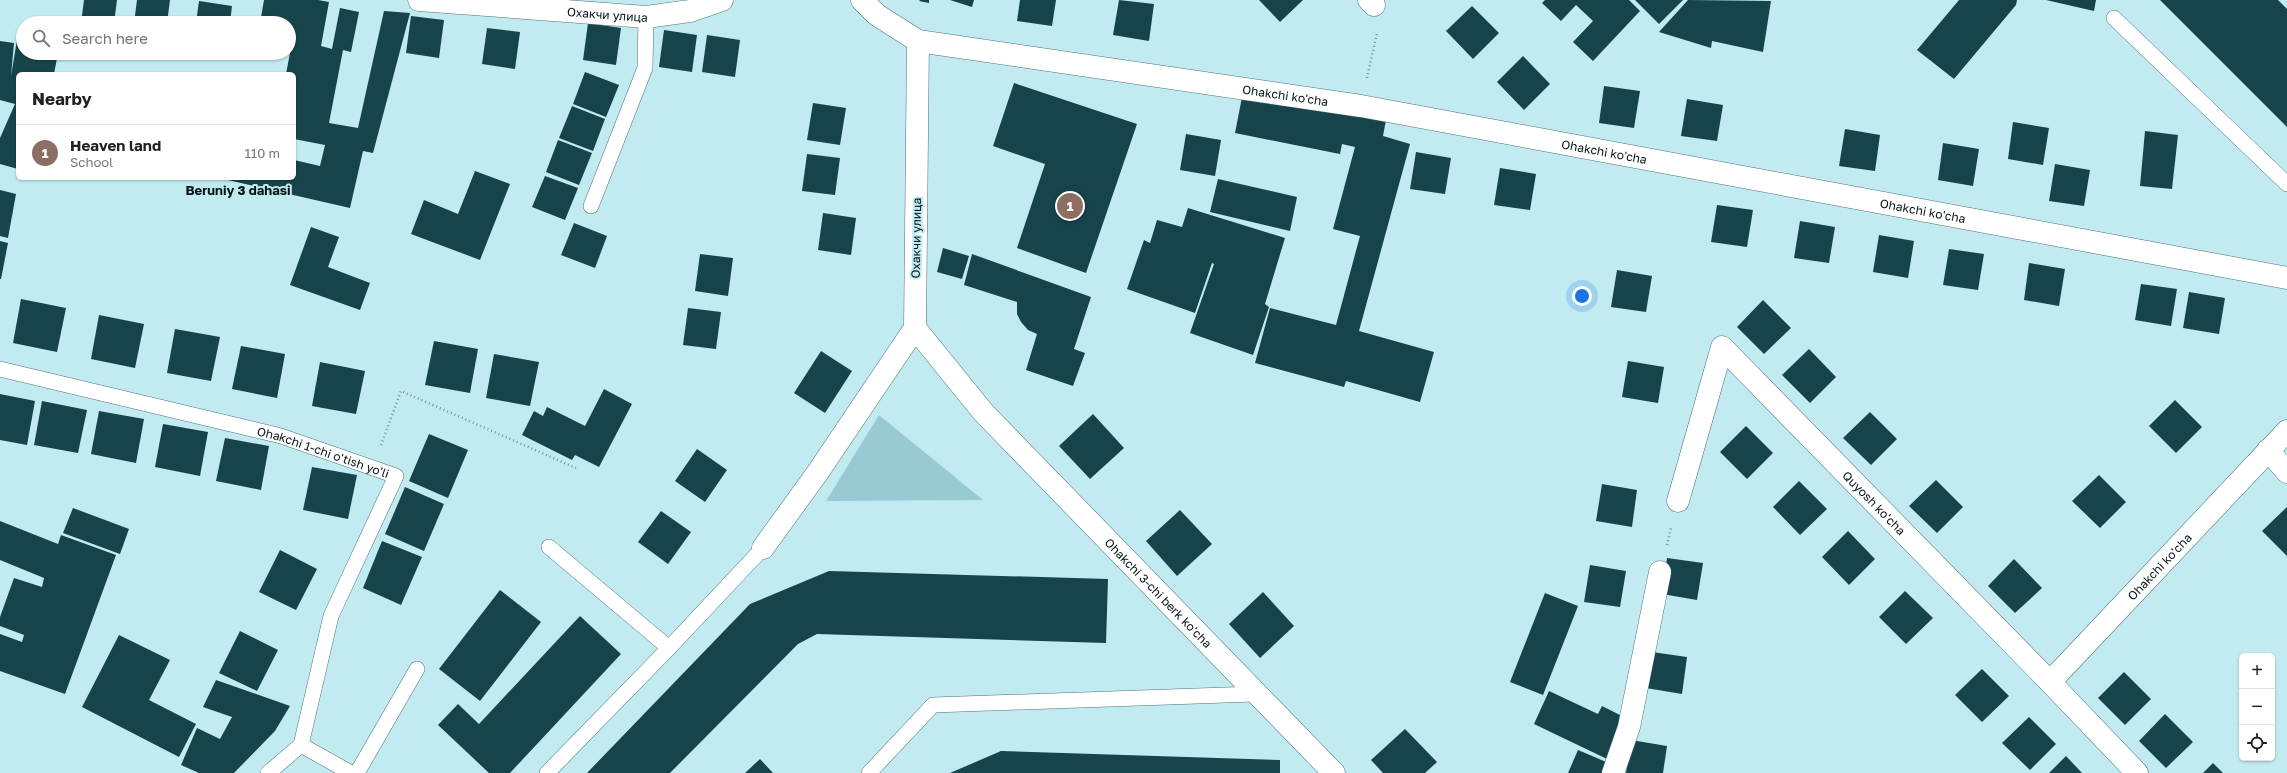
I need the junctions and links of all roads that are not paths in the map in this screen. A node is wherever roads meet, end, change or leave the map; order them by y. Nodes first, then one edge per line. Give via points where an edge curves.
1 (419, 0) edge
2 (722, 0) edge
3 (862, 0) edge
4 (646, 17) junction
5 (2114, 18) dead end
6 (918, 41) junction
7 (2287, 184) edge
8 (591, 206) dead end
9 (2287, 278) edge
10 (915, 328) junction
11 (0, 369) edge
12 (2287, 430) edge
13 (2268, 450) junction
14 (2287, 472) edge
15 (1678, 501) road end
16 (549, 547) dead end
17 (763, 548) joint
18 (1660, 572) road end
19 (669, 648) junction
20 (417, 669) dead end
21 (2050, 682) junction
22 (1255, 694) junction
23 (301, 745) junction
24 (268, 773) edge
25 (351, 773) edge
26 (357, 773) edge
27 (547, 773) edge
28 (869, 773) edge
29 (1334, 773) edge
30 (1613, 773) edge
31 (2137, 773) edge

1 - 4 street, Охакчи улица
2 - 4 street, Охакчи улица via 690,11
3 - 6 street
4 - 8 lane via 645,68
5 - 7 lane
6 - 9 street, Ohakchi ko'cha via 1361,106
6 - 10 street, Охакчи улица
10 - 17 street via 818,472
10 - 22 street, Ohakchi 3-chi berk ko'cha via 983,412 1112,542
11 - 23 lane, Ohakchi 1-chi o'tish yo'li via 281,436 396,476 331,616
12 - 13 street, Ohakchi ko'cha
13 - 14 street
13 - 21 street, Ohakchi ko'cha
15 - 21 street, Quyosh ko'cha via 1722,347
16 - 19 lane
17 - 19 lane
18 - 30 street via 1629,727
19 - 27 lane
20 - 26 lane
21 - 31 street, Quyosh ko'cha
22 - 28 lane via 933,705
22 - 29 street, Ohakchi 3-chi berk ko'cha
23 - 24 lane
23 - 25 lane

